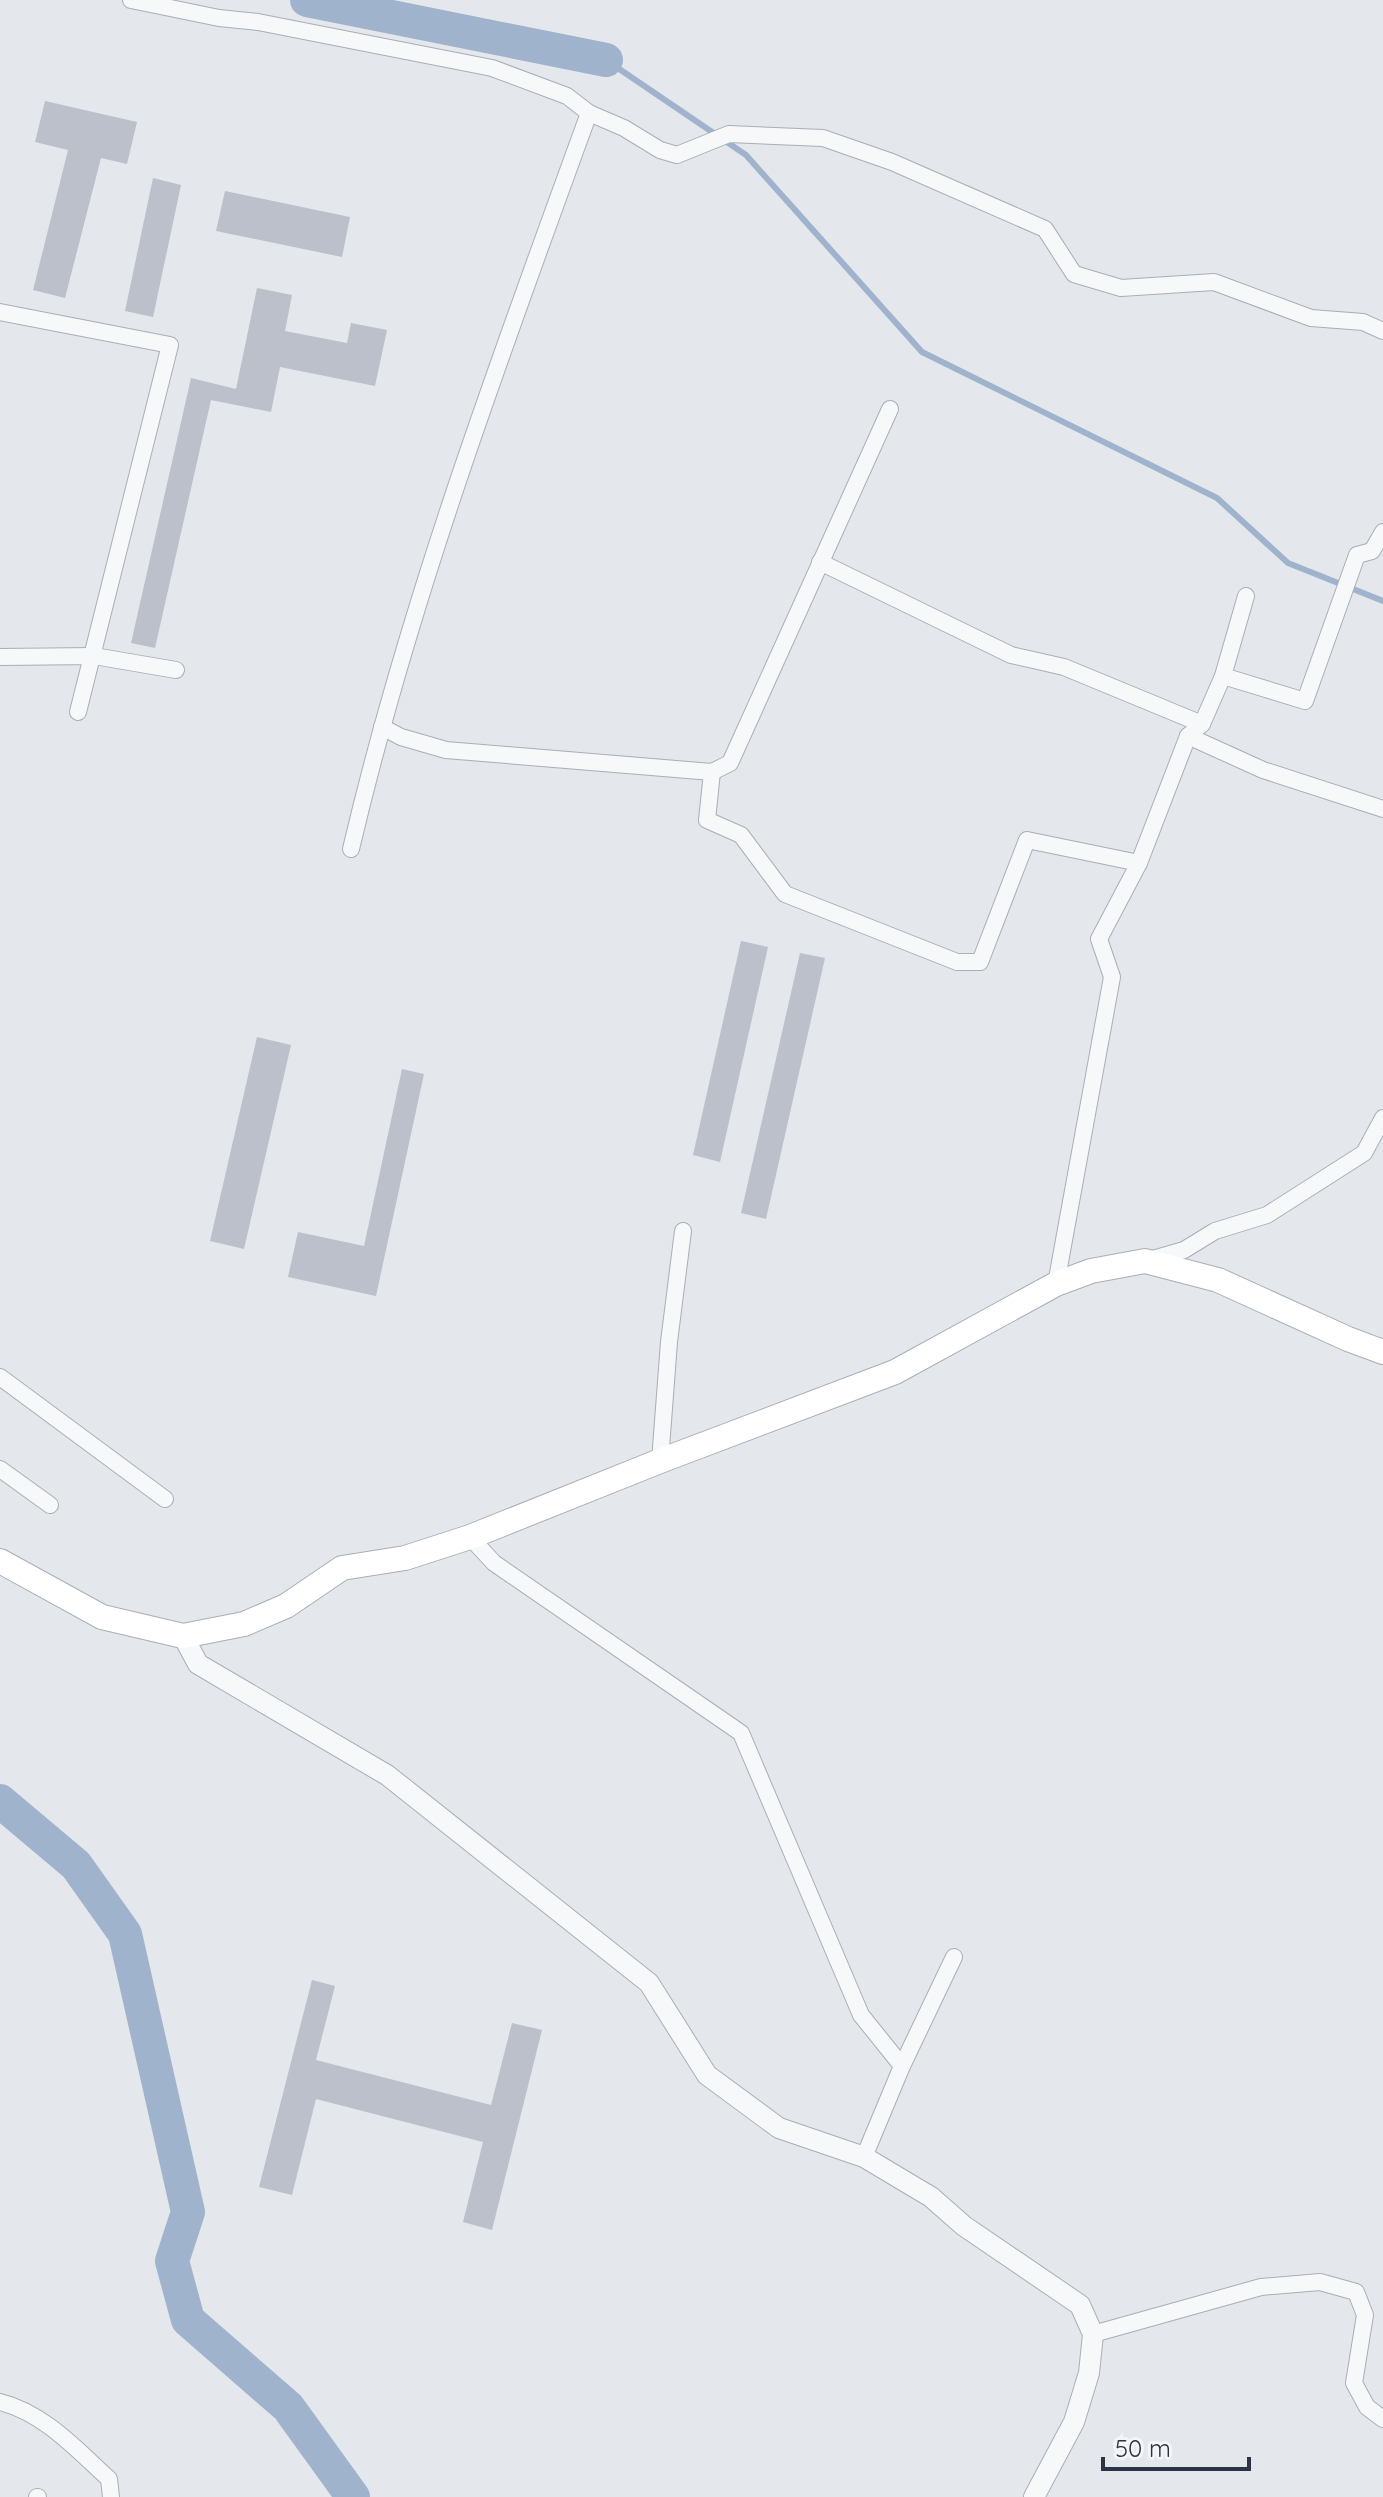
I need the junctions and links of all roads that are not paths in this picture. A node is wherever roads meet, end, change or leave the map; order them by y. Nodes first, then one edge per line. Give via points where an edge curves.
1 (131, 0) edge
2 (589, 113) junction
3 (0, 312) edge
4 (1383, 331) edge
5 (890, 409) dead end
6 (1383, 532) edge
7 (820, 562) junction
8 (1246, 596) dead end
9 (94, 656) junction
10 (0, 657) edge
11 (176, 670) dead end
12 (1223, 676) junction
13 (78, 712) dead end
14 (1202, 724) junction
15 (382, 727) junction
16 (1188, 736) junction
17 (712, 772) junction
18 (1383, 809) edge
19 (351, 849) dead end
20 (1139, 863) junction
21 (1383, 1118) edge
22 (683, 1231) dead end
23 (1145, 1261) junction
24 (1056, 1284) junction
25 (1383, 1352) edge
26 (0, 1377) edge
27 (660, 1461) junction
28 (0, 1469) edge
29 (165, 1499) dead end
30 (50, 1505) dead end
31 (470, 1537) junction
32 (0, 1561) edge
33 (183, 1636) junction
34 (954, 1957) dead end
35 (902, 2066) junction
36 (864, 2157) junction
37 (1093, 2334) junction
38 (0, 2402) edge
39 (1383, 2419) edge
40 (111, 2497) edge
41 (1034, 2497) edge

1 - 2 street via 492,68 567,96
2 - 4 street via 677,155 729,134 823,138 1045,229 1074,274 1121,288 1214,282 1311,318 1363,322
2 - 15 street via 483,407
3 - 9 street via 170,345
5 - 7 street
6 - 12 street via 1372,551 1357,555 1305,701
7 - 14 street via 1011,655 1064,667
7 - 17 street via 730,763
8 - 12 street
9 - 10 street
9 - 11 street
9 - 13 street
12 - 14 street
14 - 16 street
15 - 17 street via 446,750
15 - 19 street
16 - 18 street via 1263,770
16 - 20 street
17 - 20 street via 707,820 741,835 785,894 957,962 980,962 1027,840
20 - 24 street via 1099,939 1112,977
21 - 23 street via 1364,1153 1267,1215
22 - 27 street
23 - 24 main road
23 - 25 main road via 1218,1280
24 - 27 main road via 895,1372
26 - 29 street
27 - 31 main road
28 - 30 street
31 - 33 main road via 405,1558 342,1568 286,1606 244,1624
31 - 35 street via 494,1563 741,1733 861,2015
32 - 33 main road via 102,1617
33 - 36 street via 198,1664 387,1775 649,1983 707,2075 779,2128
34 - 35 street
35 - 36 street
36 - 37 street via 931,2197 964,2226 1080,2305
37 - 39 street via 1261,2287 1320,2282 1356,2292 1365,2315 1354,2383 1367,2407
37 - 41 street via 1089,2373 1074,2422
38 - 40 street via 21,2407 49,2425 109,2479

